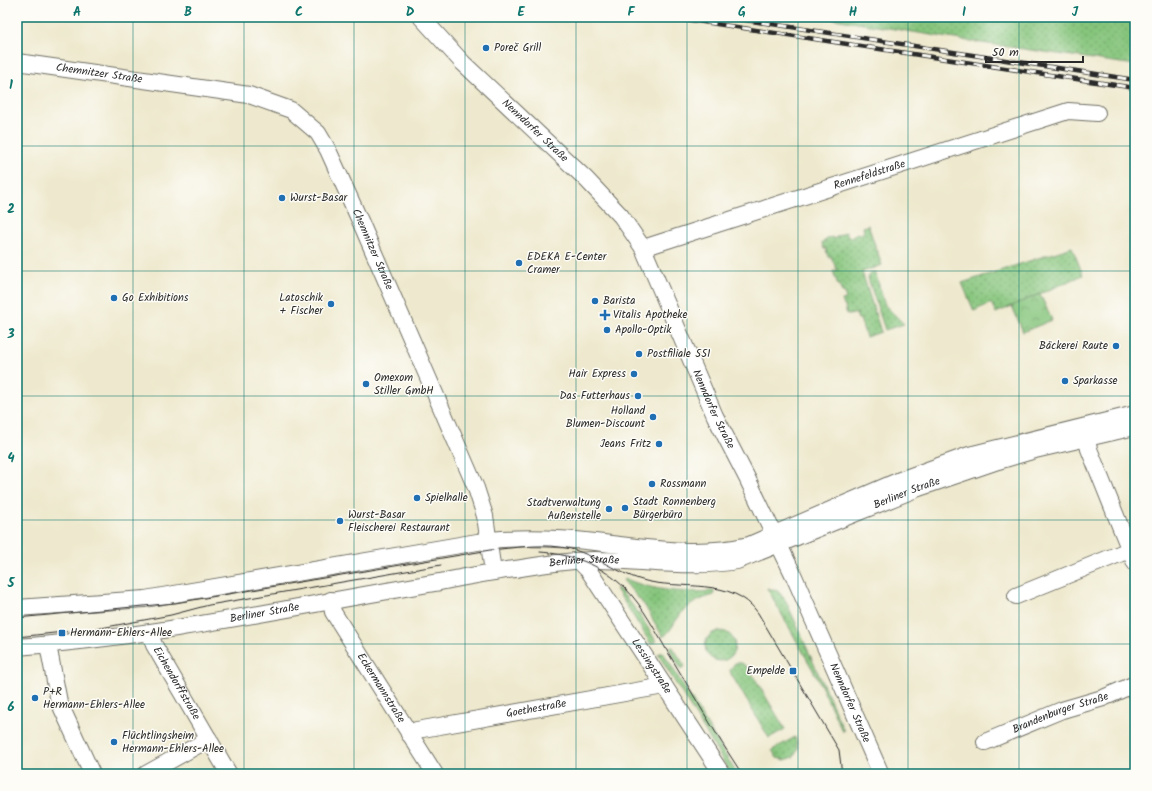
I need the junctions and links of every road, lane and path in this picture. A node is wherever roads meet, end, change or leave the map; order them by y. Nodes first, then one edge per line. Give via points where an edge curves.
1 (421, 17) edge
2 (17, 62) edge
3 (1097, 113) dead end
4 (643, 248) junction
5 (1135, 414) edge
6 (1135, 426) edge
7 (1084, 432) junction
8 (776, 539) junction
9 (489, 540) junction
10 (1132, 557) edge
11 (579, 561) junction
12 (493, 572) junction
13 (1016, 596) dead end
14 (331, 600) junction
15 (17, 608) edge
16 (143, 634) junction
17 (48, 645) junction
18 (17, 648) edge
19 (1135, 684) edge
20 (664, 686) junction
21 (409, 734) junction
22 (209, 739) junction
23 (985, 742) dead end
24 (92, 774) edge
25 (146, 774) edge
26 (229, 774) edge
27 (436, 774) edge
28 (722, 774) edge
29 (881, 774) edge

1 - 4 street, Nenndorfer Straße via 463,63 585,178 621,216
2 - 9 street, Chemnitzer Straße via 249,95 290,110 318,133 355,208 452,429 476,488
3 - 4 street, Rennefeldstraße via 1068,111
4 - 8 street, Nenndorfer Straße via 714,416
5 - 7 street, Berliner Straße
6 - 7 street, Berliner Straße
7 - 8 street, Berliner Straße via 969,455 900,480
7 - 10 street
8 - 9 street, Berliner Straße via 710,551 651,549 547,538
8 - 11 street, Berliner Straße via 737,561 714,564
8 - 29 street, Nenndorfer Straße
9 - 12 street, Chemnitzer Straße
9 - 15 street, Berliner Straße via 145,599
10 - 13 street
11 - 12 street, Berliner Straße
11 - 20 street, Lessingstraße via 589,571
12 - 14 street, Berliner Straße
14 - 16 street, Berliner Straße
14 - 21 street, Eckermannstraße via 333,612
16 - 17 street, Berliner Straße
16 - 22 street, Eichendorffstraße via 154,645
17 - 18 street, Berliner Straße
17 - 24 street via 59,702
19 - 23 street, Brandenburger Straße via 1103,698 1062,710
20 - 21 street, Goethestraße via 417,730
20 - 28 street, Lessingstraße
21 - 27 street, Eckermannstraße
22 - 25 street
22 - 26 street, Eichendorffstraße

